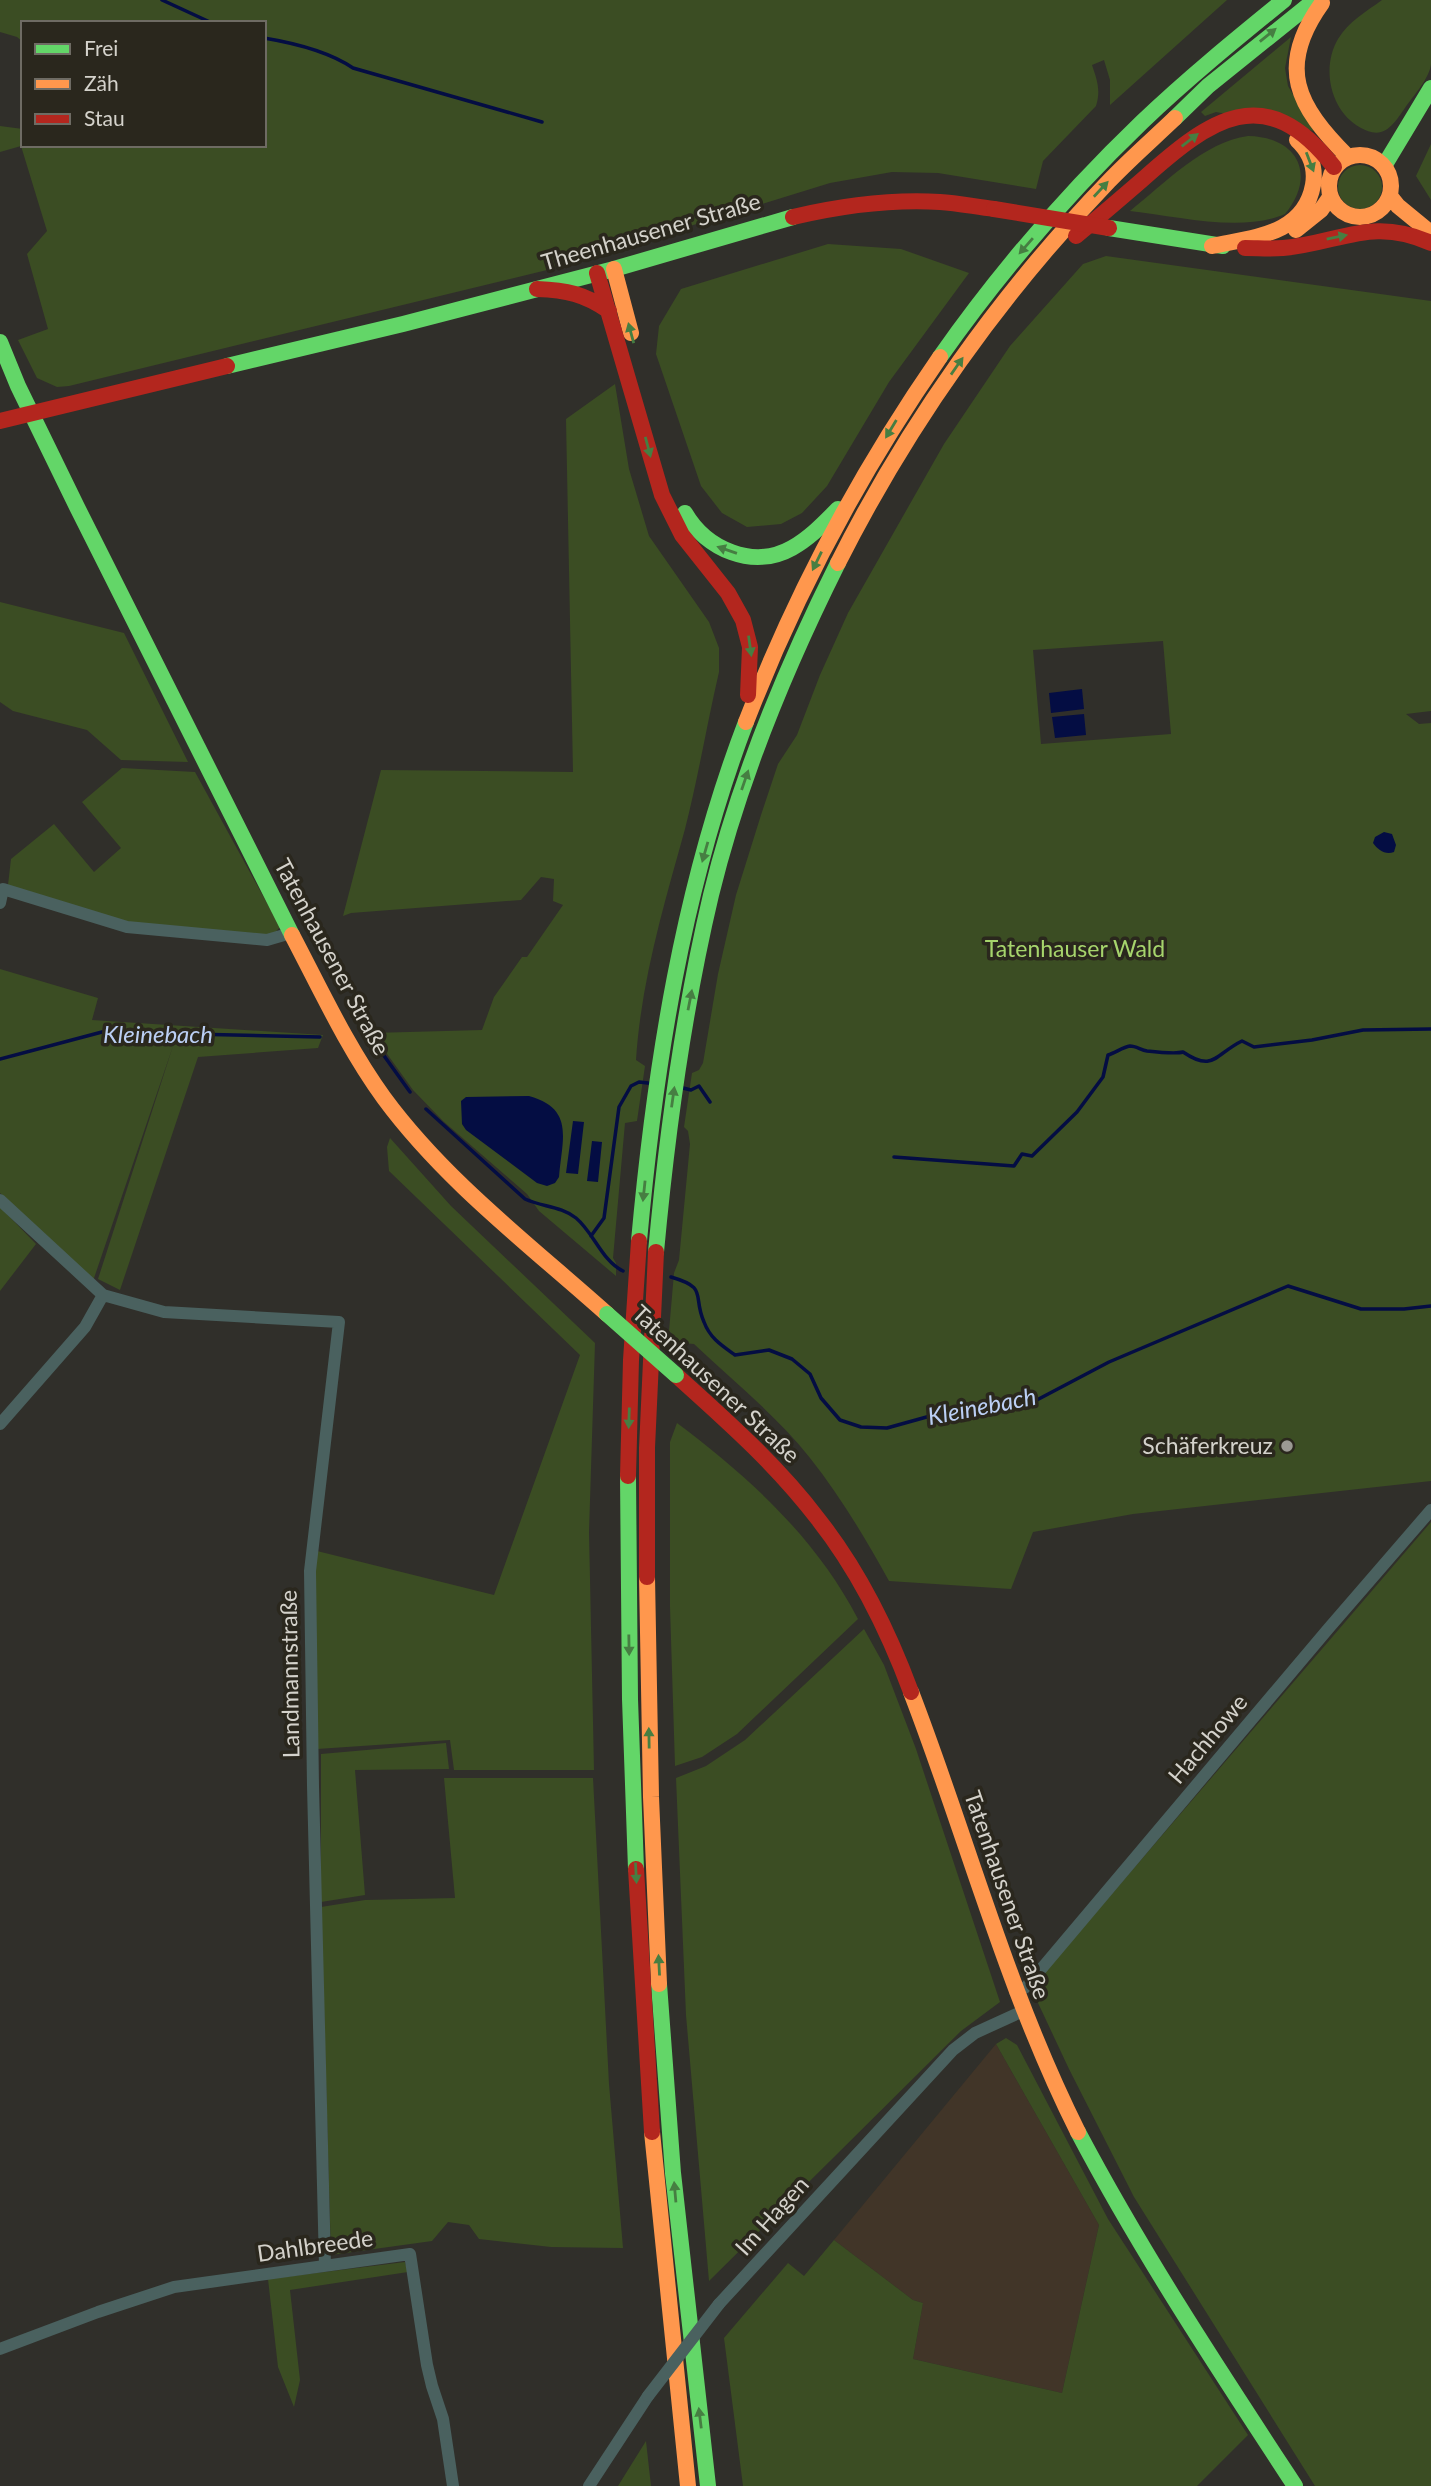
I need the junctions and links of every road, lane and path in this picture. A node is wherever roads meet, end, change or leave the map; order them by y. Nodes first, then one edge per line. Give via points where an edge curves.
1 (1284, 0) edge
2 (1315, 0) edge
3 (1324, 0) edge
4 (1427, 95) edge
5 (1236, 118) junction
6 (1348, 157) junction
7 (1378, 161) junction
8 (1334, 167) junction
9 (1390, 196) junction
10 (1330, 197) junction
11 (1340, 211) junction
12 (1378, 212) junction
13 (1431, 233) edge
14 (1291, 234) junction
15 (1431, 242) edge
16 (1212, 246) junction
17 (1245, 248) junction
18 (614, 269) junction
19 (597, 273) junction
20 (537, 289) junction
21 (1007, 296) junction
22 (609, 311) junction
23 (0, 342) edge
24 (31, 414) junction
25 (0, 421) edge
26 (848, 500) junction
27 (739, 740) junction
28 (0, 903) edge
29 (292, 933) junction
30 (0, 1200) edge
31 (103, 1295) junction
32 (0, 1424) edge
33 (1431, 1510) edge
34 (1015, 1992) junction
35 (1023, 2011) junction
36 (325, 2265) junction
37 (0, 2349) edge
38 (453, 2486) edge
39 (589, 2486) edge
40 (688, 2486) edge
41 (708, 2486) edge
42 (1296, 2486) edge

1 -> 26 main road via 1153,112 1055,211 943,350
21 -> 2 main road via 1100,189 1168,122
3 - 6 main road via 1298,42 1295,74 1305,104
4 - 7 main road via 1382,149
5 - 8 main road via 1256,114 1285,121 1312,139
5 -> 16 main road via 1281,129 1301,143 1313,164 1313,188 1298,218 1280,230
21 -> 5 main road via 1191,139
6 - 7 main road via 1360,155
6 - 8 main road
7 - 9 main road via 1389,175
8 - 10 main road
9 - 12 main road
9 - 13 main road
10 - 11 main road
10 - 14 main road, Theenhausener Straße
11 - 12 main road via 1359,218
11 - 14 main road, Theenhausener Straße
12 - 15 main road
14 - 17 main road, Theenhausener Straße
17 -> 15 main road via 1284,248 1390,230
16 - 17 main road, Theenhausener Straße
16 - 18 main road, Theenhausener Straße, bridge via 994,209 900,202 828,209 769,222
18 - 19 main road, Theenhausener Straße
26 -> 18 main road via 805,540 767,557 730,552 702,536 687,519 675,492
19 - 20 main road, Theenhausener Straße
19 - 22 main road
20 - 22 main road via 573,290
20 - 24 main road, Theenhausener Straße
41 -> 21 main road via 664,2067 650,1791 646,1557 650,1345 677,1067 711,897 731,825 797,647 843,549 885,475
22 -> 27 main road via 659,488 673,521 742,614 752,666
23 - 24 main road, Tatenhausener Straße
24 - 25 main road, Theenhausener Straße
24 - 29 main road, Tatenhausener Straße
26 -> 27 main road
27 -> 40 main road via 698,876 660,1065 633,1316 628,1447 632,1793 661,2234
28 - 29 street via 3,889 127,927 267,940
29 - 34 main road, Tatenhausener Straße, bridge via 342,1033 399,1117 452,1174 747,1439 800,1494 838,1545 914,1693
30 - 31 street, Landmannstraße
31 - 32 street via 85,1327
31 - 36 street, Landmannstraße via 164,1312 339,1322 310,1571
33 - 34 street, Hachhowe via 1026,1987
34 - 35 main road, Tatenhausener Straße
35 - 39 street, Im Hagen, bridge via 975,2033 953,2050 719,2304 648,2396
35 - 42 main road, Tatenhausener Straße via 1052,2079 1131,2230
36 - 37 street, Dahlbreede via 174,2287
36 - 38 street, Dahlbreede via 410,2254 427,2365 443,2419

